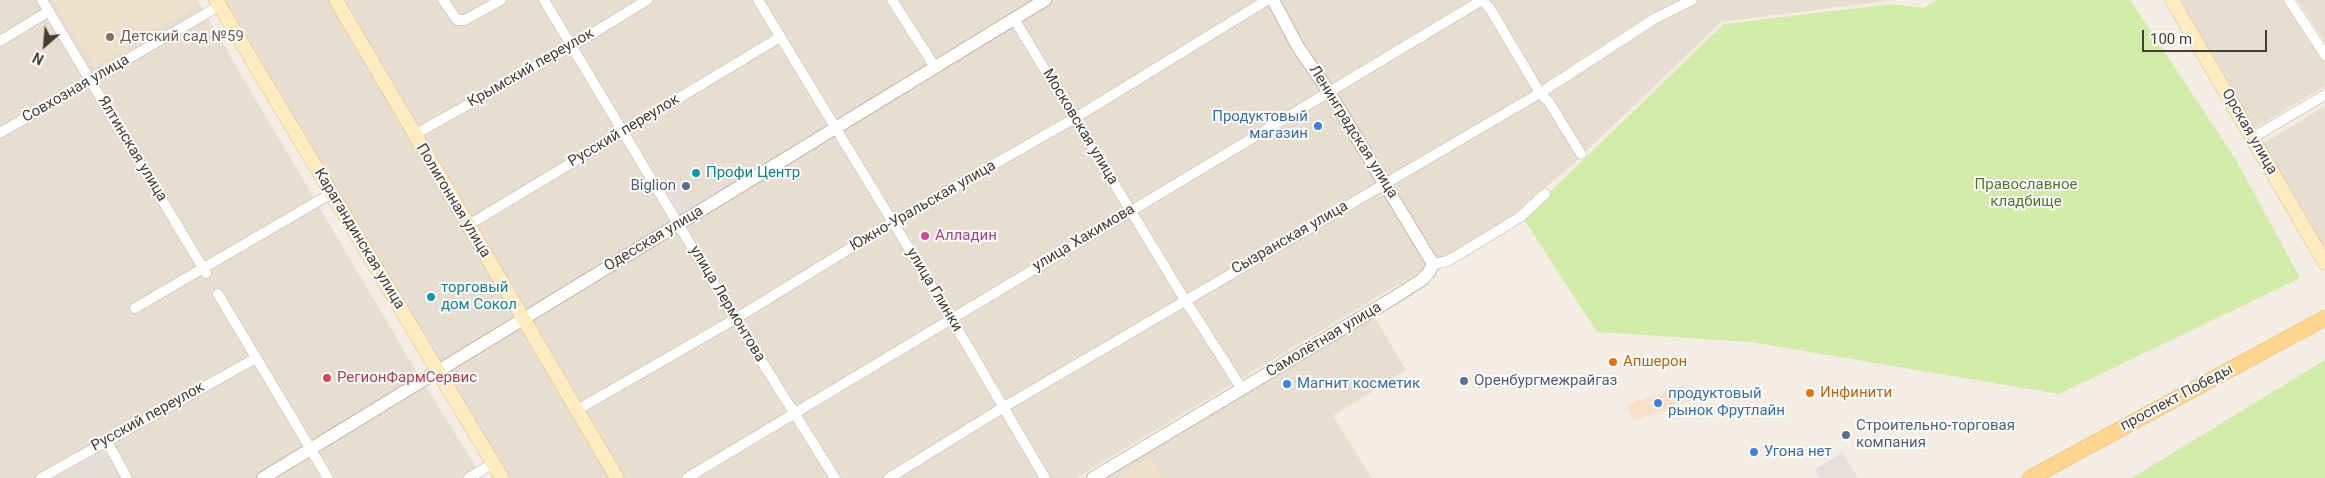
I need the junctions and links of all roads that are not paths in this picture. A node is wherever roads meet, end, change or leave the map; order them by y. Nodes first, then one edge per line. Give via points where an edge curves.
1 (42, 0) edge
2 (336, 0) edge
3 (443, 0) edge
4 (501, 0) edge
5 (544, 0) edge
6 (647, 0) edge
7 (758, 0) edge
8 (892, 0) edge
9 (1045, 0) edge
10 (1267, 0) edge
11 (1273, 0) edge
12 (1482, 0) edge
13 (1692, 0) edge
14 (2172, 0) edge
15 (2289, 0) edge
16 (221, 2) edge
17 (49, 11) junction
18 (1014, 19) junction
19 (780, 37) junction
20 (0, 41) edge
21 (572, 46) junction
22 (2325, 55) edge
23 (935, 67) junction
24 (92, 81) junction
25 (1329, 92) junction
26 (1540, 93) junction
27 (2325, 95) edge
28 (1075, 118) junction
29 (834, 128) junction
30 (624, 131) junction
31 (0, 133) edge
32 (414, 135) junction
33 (2252, 138) junction
34 (1581, 154) dead end
35 (1385, 182) junction
36 (332, 193) junction
37 (1544, 194) dead end
38 (1131, 210) junction
39 (893, 222) junction
40 (678, 224) junction
41 (468, 226) junction
42 (2321, 248) edge
43 (1433, 264) junction
44 (2325, 264) edge
45 (205, 271) junction
46 (218, 294) dead end
47 (1185, 300) junction
48 (135, 308) dead end
49 (951, 318) junction
50 (2325, 318) edge
51 (523, 319) junction
52 (735, 319) junction
53 (256, 358) junction
54 (438, 370) junction
55 (1242, 389) junction
56 (1004, 407) junction
57 (577, 410) junction
58 (793, 413) junction
59 (106, 440) junction
60 (311, 449) junction
61 (493, 463) junction
62 (41, 478) edge
63 (127, 478) edge
64 (263, 478) edge
65 (328, 478) edge
66 (469, 478) edge
67 (502, 478) edge
68 (617, 478) edge
69 (687, 478) edge
70 (835, 478) edge
71 (889, 478) edge
72 (1045, 478) edge
73 (1094, 478) edge
74 (2030, 478) edge

1 - 17 street, Ялтинская улица
2 - 32 main road, Полигонная улица
3 - 4 street via 457,20 465,20
5 - 21 street, улица Лермонтова
6 - 21 street, Крымский переулок
7 - 19 street, улица Глинки
8 - 23 street
9 - 18 street, Одесская улица
10 - 28 street, Южно-Уральская улица
11 - 25 street, Ленинградская улица via 1298,47
12 - 25 street, улица Хакимова
12 - 26 street
13 - 26 street, Сызранская улица via 1654,19
14 - 33 main road, Орская улица
15 - 22 street
16 - 24 street, Совхозная улица
16 - 36 main road, Карагандинская улица
17 - 20 street
17 - 24 street, Ялтинская улица
18 - 23 street, Одесская улица
18 - 28 street, Московская улица
19 - 29 street, улица Глинки
19 - 30 street, Русский переулок
21 - 30 street, улица Лермонтова
21 - 32 street, Крымский переулок
23 - 29 street, Одесская улица
24 - 31 street, Совхозная улица
24 - 45 street, Ялтинская улица
25 - 35 street, Ленинградская улица
25 - 38 street, улица Хакимова
26 - 34 street
26 - 35 street, Сызранская улица
27 - 33 street
28 - 38 street, Московская улица
28 - 39 street, Южно-Уральская улица
29 - 39 street, улица Глинки
29 - 40 street, Одесская улица
30 - 40 street, улица Лермонтова
30 - 41 street, Русский переулок
32 - 41 main road, Полигонная улица
33 - 42 main road, Орская улица
35 - 43 street, Ленинградская улица
35 - 47 street, Сызранская улица
36 - 45 street
36 - 54 main road, Карагандинская улица
37 - 43 street via 1520,217 1448,262
38 - 47 street, Московская улица
38 - 49 street, улица Хакимова
39 - 49 street, улица Глинки
39 - 52 street, Южно-Уральская улица
40 - 51 street, Одесская улица
40 - 52 street, улица Лермонтова
41 - 51 main road, Полигонная улица
42 - 44 main road, Орская улица
43 - 55 street, Самолётная улица via 1423,279
45 - 48 street
46 - 53 street
47 - 55 street, Московская улица
47 - 56 street, Сызранская улица
49 - 56 street, улица Глинки
49 - 58 street, улица Хакимова
50 - 74 main road, проспект Победы
51 - 54 street, Одесская улица
51 - 57 main road, Полигонная улица
52 - 57 street, Южно-Уральская улица
52 - 58 street, улица Лермонтова
53 - 59 street, Русский переулок
53 - 60 street
54 - 60 street, Одесская улица
54 - 61 main road, Карагандинская улица
55 - 73 street, Самолётная улица
56 - 71 street, Сызранская улица
56 - 72 street, улица Глинки
57 - 68 main road, Полигонная улица
58 - 69 street, улица Хакимова
58 - 70 street, улица Лермонтова
59 - 62 street, Русский переулок
59 - 63 street
60 - 64 street, Одесская улица
60 - 65 street
61 - 66 street
61 - 67 main road, Карагандинская улица

